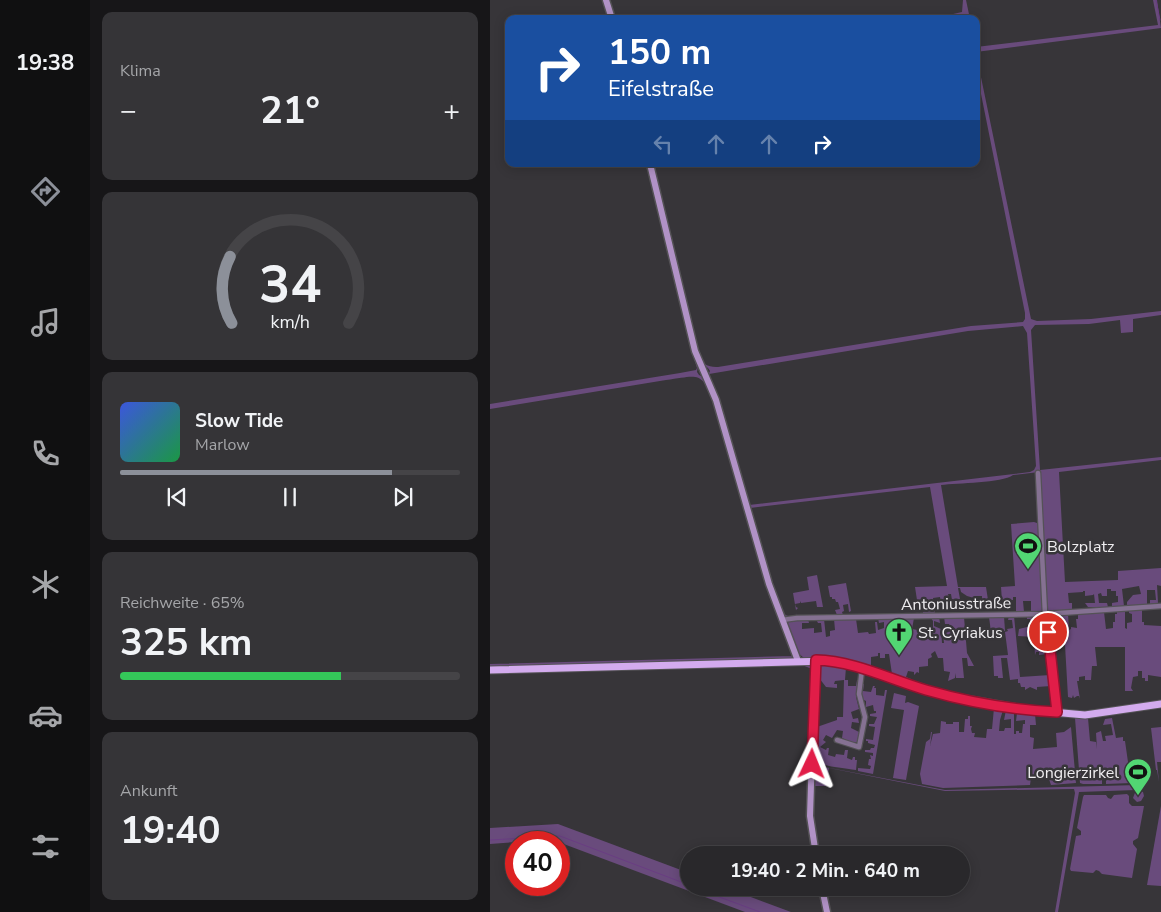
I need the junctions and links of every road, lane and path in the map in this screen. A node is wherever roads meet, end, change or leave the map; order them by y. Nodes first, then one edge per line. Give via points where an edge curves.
1 (606, 0) edge
2 (611, 15) edge
3 (651, 167) edge
4 (1038, 473) dead end
5 (1161, 606) edge
6 (1045, 614) junction
7 (782, 620) junction
8 (816, 660) junction
9 (798, 661) junction
10 (862, 669) junction
11 (490, 670) edge
12 (1161, 704) edge
13 (1057, 712) junction
14 (837, 740) dead end
15 (814, 846) edge
16 (824, 896) edge
17 (827, 912) edge

1 - 2 street
3 - 7 street via 694,351 716,400 768,584
4 - 6 street
5 - 6 street, Antoniusstraße
6 - 7 street, Antoniusstraße
6 - 13 street
7 - 9 street
8 - 9 main road
8 - 10 main road
8 - 15 street via 810,805
9 - 11 main road
10 - 13 main road via 962,699
10 - 14 street via 859,694 864,717 859,747
12 - 13 main road via 1096,714
16 - 17 street

